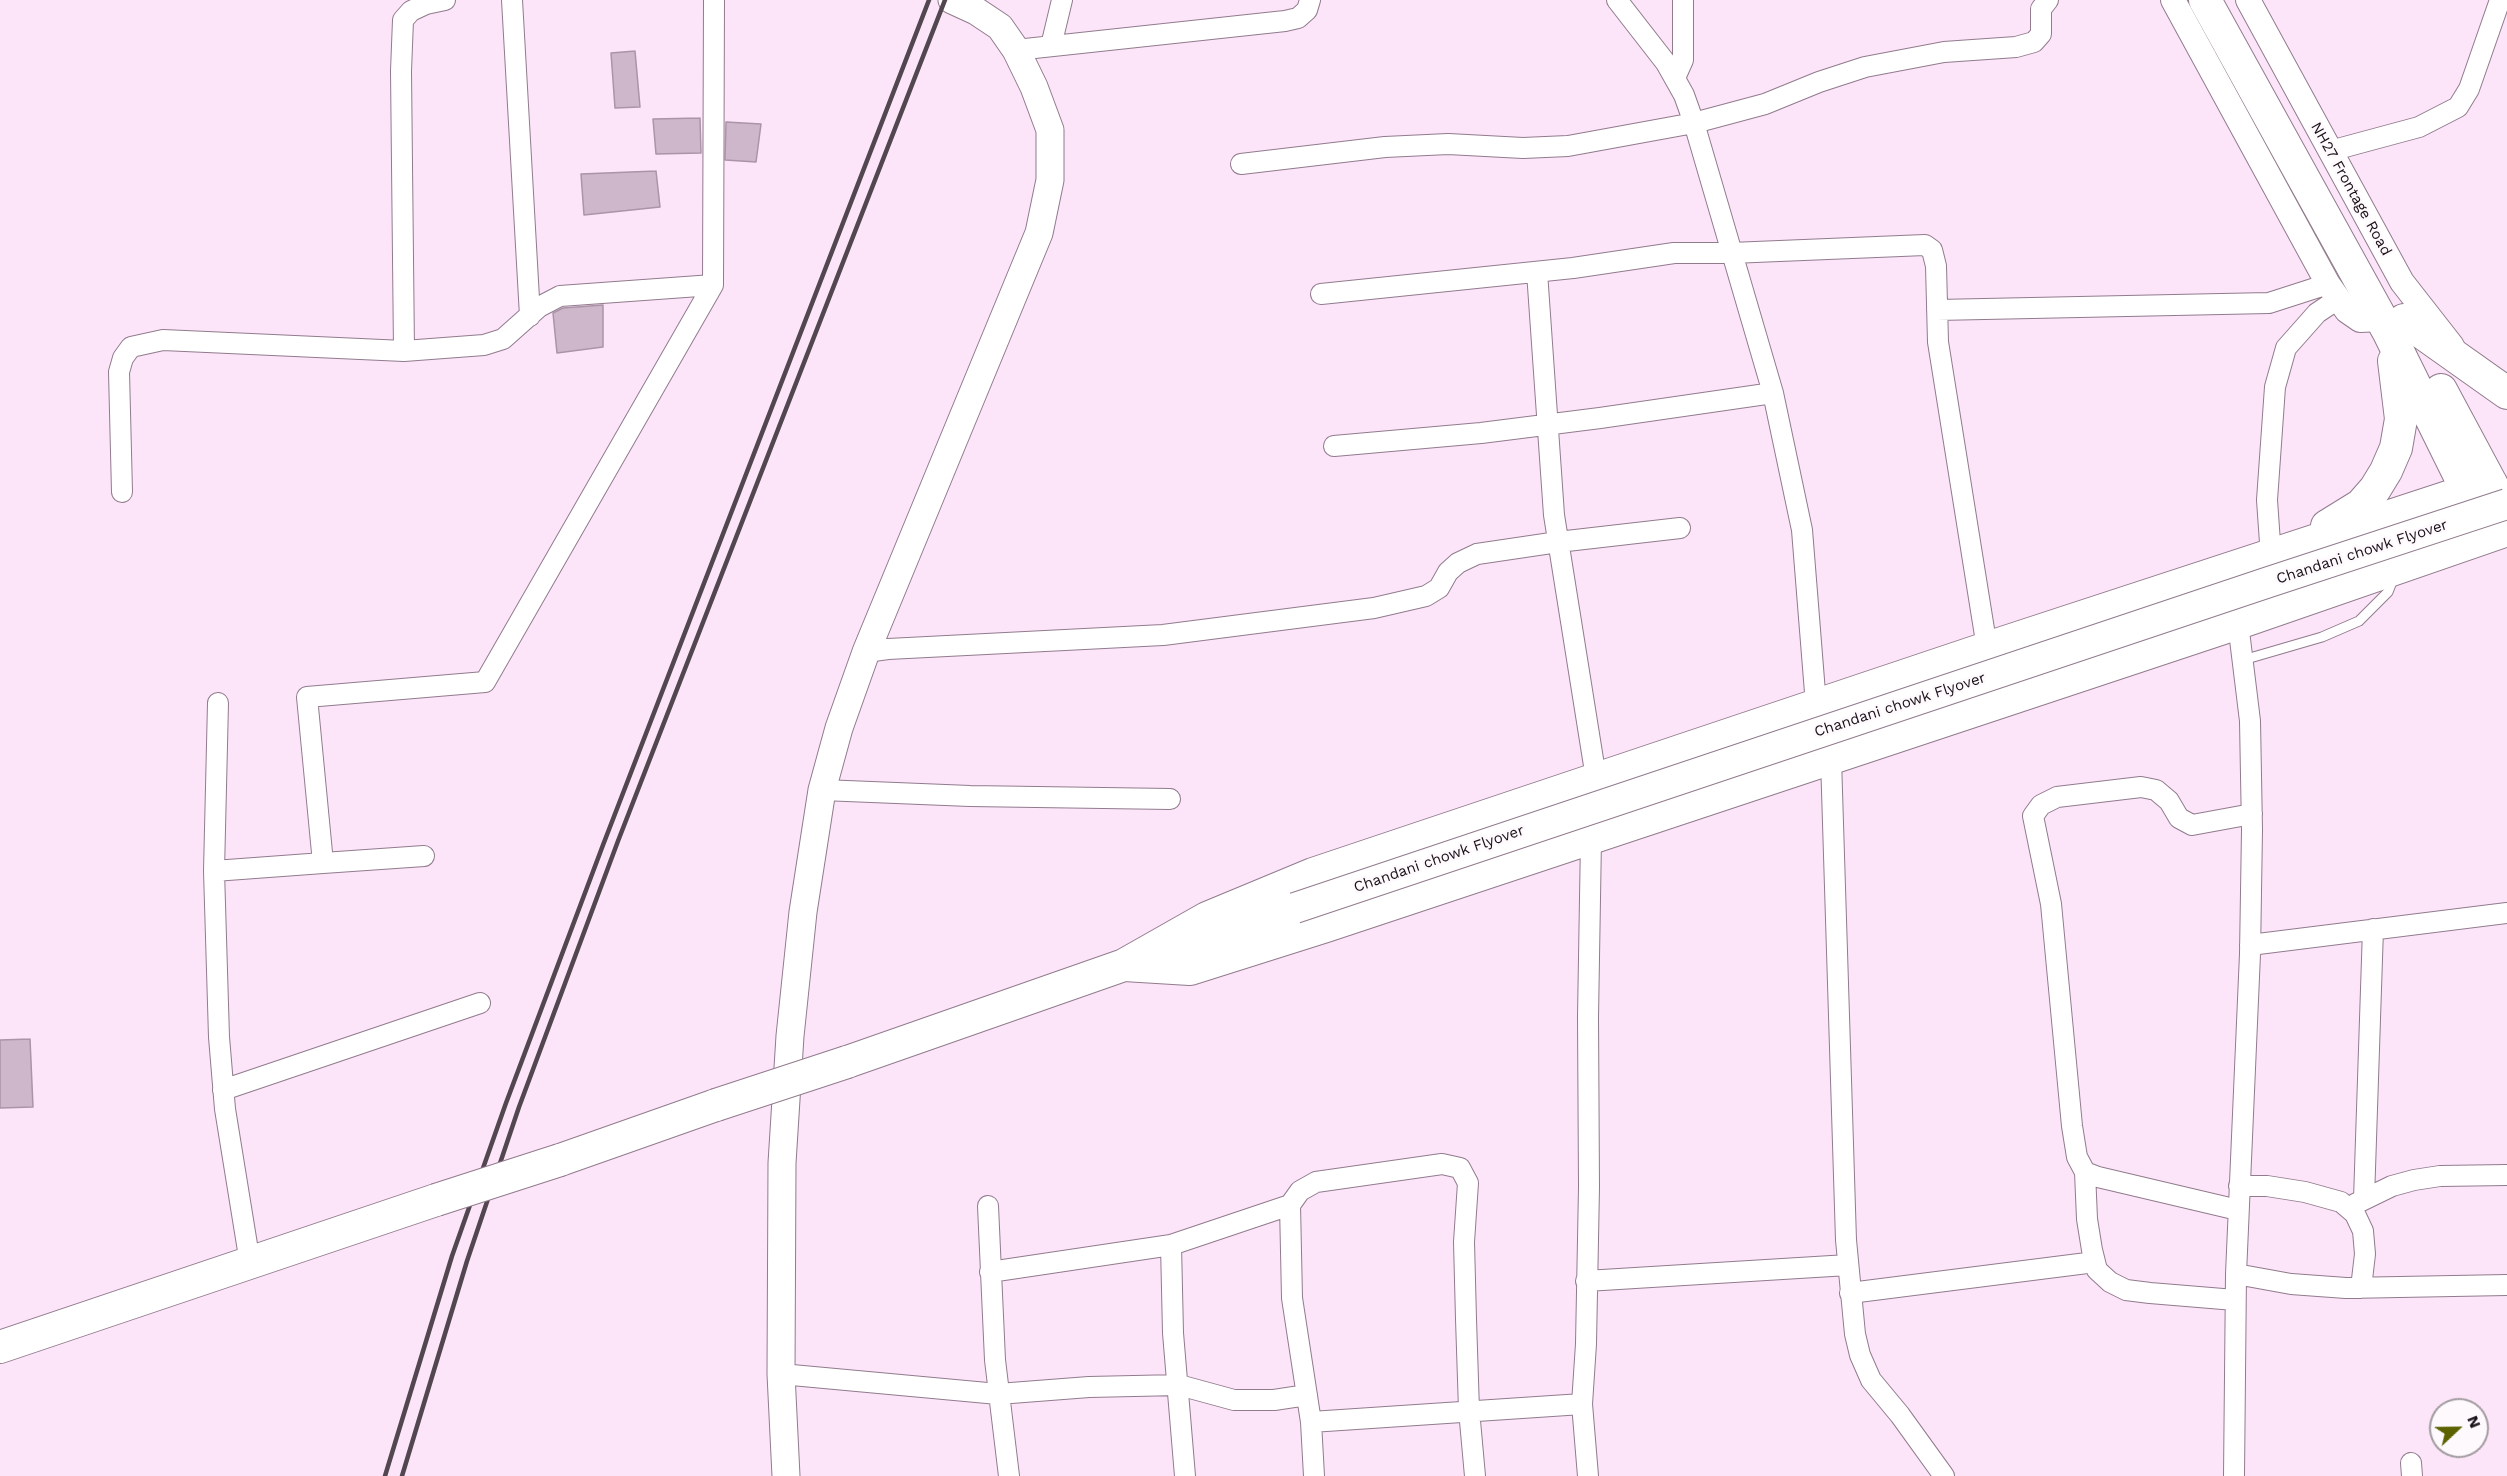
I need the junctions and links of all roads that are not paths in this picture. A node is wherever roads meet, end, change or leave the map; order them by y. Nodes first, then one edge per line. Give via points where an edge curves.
1 (445, 0) edge
2 (512, 0) edge
3 (714, 0) edge
4 (952, 0) edge
5 (1062, 0) edge
6 (1310, 0) edge
7 (1617, 0) edge
8 (1683, 0) edge
9 (2048, 0) edge
10 (2173, 0) edge
11 (2205, 0) edge
12 (2228, 0) edge
13 (2248, 0) edge
14 (2500, 0) edge
15 (1052, 46) junction
16 (1016, 50) junction
17 (1676, 78) junction
18 (1694, 123) junction
19 (2330, 151) junction
20 (1241, 164) dead end
21 (1731, 253) junction
22 (1537, 272) junction
23 (713, 285) junction
24 (2333, 291) junction
25 (1321, 294) dead end
26 (1937, 310) junction
27 (530, 316) junction
28 (2391, 323) junction
29 (405, 351) junction
30 (2469, 367) junction
31 (1773, 393) junction
32 (2507, 393) edge
33 (1549, 424) junction
34 (1334, 446) dead end
35 (2493, 489) edge
36 (122, 492) dead end
37 (2500, 527) edge
38 (1680, 528) dead end
39 (1557, 542) junction
40 (2279, 554) junction
41 (2398, 567) junction
42 (2238, 623) junction
43 (1987, 648) junction
44 (866, 652) junction
45 (2243, 660) junction
46 (218, 703) dead end
47 (1816, 705) junction
48 (1831, 759) junction
49 (1596, 778) junction
50 (822, 790) junction
51 (1170, 799) dead end
52 (2252, 814) junction
53 (1591, 839) junction
54 (424, 856) dead end
55 (323, 863) junction
56 (214, 871) junction
57 (2507, 913) edge
58 (2373, 929) junction
59 (2250, 945) junction
60 (1124, 965) junction
61 (480, 1003) dead end
62 (223, 1090) junction
63 (2085, 1172) junction
64 (2507, 1175) edge
65 (2239, 1186) junction
66 (2356, 1204) junction
67 (1290, 1205) junction
68 (988, 1206) dead end
69 (2238, 1210) junction
70 (1170, 1245) junction
71 (2095, 1262) junction
72 (250, 1263) junction
73 (1848, 1265) junction
74 (990, 1272) junction
75 (2236, 1274) junction
76 (1586, 1281) junction
77 (2507, 1285) edge
78 (2361, 1288) junction
79 (1850, 1293) junction
80 (2235, 1300) junction
81 (0, 1347) edge
82 (781, 1374) junction
83 (1179, 1385) junction
84 (998, 1394) junction
85 (1307, 1395) junction
86 (1582, 1404) junction
87 (1469, 1410) junction
88 (1311, 1422) junction
89 (786, 1476) edge
90 (1009, 1476) edge
91 (1185, 1476) edge
92 (1314, 1476) edge
93 (1475, 1476) edge
94 (1588, 1476) edge
95 (1944, 1476) edge
96 (2234, 1476) edge

1 - 29 street via 411,11 403,20
2 - 27 street
3 - 23 street
4 - 16 main road via 1000,27
5 - 15 street
6 - 15 street via 1307,10 1298,18 1285,21
7 - 17 street
8 - 17 street via 1683,60
9 - 18 street via 2041,9 2041,34 2034,42 1944,52 1865,68 1765,104
10 - 24 street
11 - 28 highway
12 - 28 highway
13 - 19 street, NH27 Frontage Road
14 - 19 street via 2469,89 2458,107 2419,127
15 - 16 street
16 - 44 main road via 1050,130 1050,180 1039,233
17 - 18 street
18 - 20 street via 1568,146 1448,144
18 - 21 street
19 - 30 street, NH27 Frontage Road via 2402,282
21 - 22 street via 1674,253
21 - 26 street via 1925,245 1932,250 1936,266
21 - 31 street
22 - 25 street
22 - 33 street
23 - 27 street via 560,296
23 - 55 street via 485,682 307,697
24 - 26 street via 2269,303
24 - 28 street via 2347,311 2360,320
24 - 40 street via 2286,348 2275,387 2266,500
26 - 43 street via 1938,342
27 - 29 street via 503,339 484,345
28 - 30 highway
28 - 35 highway
28 - 40 highway via 2401,419 2396,448 2386,471 2361,505
29 - 36 street via 163,340 131,347 119,372
30 - 32 highway
31 - 33 street
31 - 47 street via 1803,530
33 - 34 street
33 - 39 street
35 - 37 highway
35 - 40 highway
35 - 60 main road, Chandani chowk Flyover, bridge via 2269,582
37 - 41 highway
38 - 39 street
39 - 44 street via 1477,554 1458,563 1439,588 1426,596 1374,608 1163,635
39 - 49 street
40 - 43 highway
41 - 42 highway
41 - 45 lane via 2388,592 2359,621 2322,637
42 - 45 street
42 - 48 highway
43 - 47 highway
44 - 50 main road
45 - 52 street via 2250,721
46 - 56 street
47 - 49 highway
48 - 53 highway
48 - 73 street
49 - 60 highway via 1313,874 1207,918
50 - 51 street
50 - 82 main road via 803,912 790,1036 782,1163
52 - 59 street
52 - 63 street via 2192,825 2179,818 2169,801 2156,790 2141,787 2058,797 2041,805 2033,816 2050,904 2072,1126 2077,1157
53 - 60 highway via 1190,969
53 - 76 street
54 - 55 street
55 - 56 street
56 - 62 street
57 - 58 street
58 - 59 street
58 - 66 street
59 - 65 street
60 - 72 highway, bridge
61 - 62 street
62 - 72 street
63 - 69 street
63 - 71 street via 2087,1219
64 - 66 street via 2440,1176 2392,1186
65 - 66 street via 2267,1186
65 - 69 street
66 - 78 street via 2365,1254
67 - 70 street
67 - 85 street via 1292,1298
67 - 87 street via 1300,1191 1316,1182 1442,1164 1460,1168 1468,1183 1464,1242
68 - 74 street
69 - 75 street
70 - 74 street
70 - 83 street
71 - 79 street
71 - 80 street via 2097,1270 2110,1282 2126,1290
72 - 81 highway
73 - 76 street
73 - 79 street
74 - 84 street
75 - 78 street via 2291,1284
75 - 80 street
76 - 86 street
77 - 78 street
79 - 95 street via 1860,1355 1871,1380
80 - 96 street
82 - 84 street
82 - 89 main road
83 - 84 street
83 - 85 street via 1234,1400
83 - 91 street
84 - 90 street
85 - 88 street
86 - 87 street
86 - 94 street
87 - 88 street
87 - 93 street
88 - 92 street

